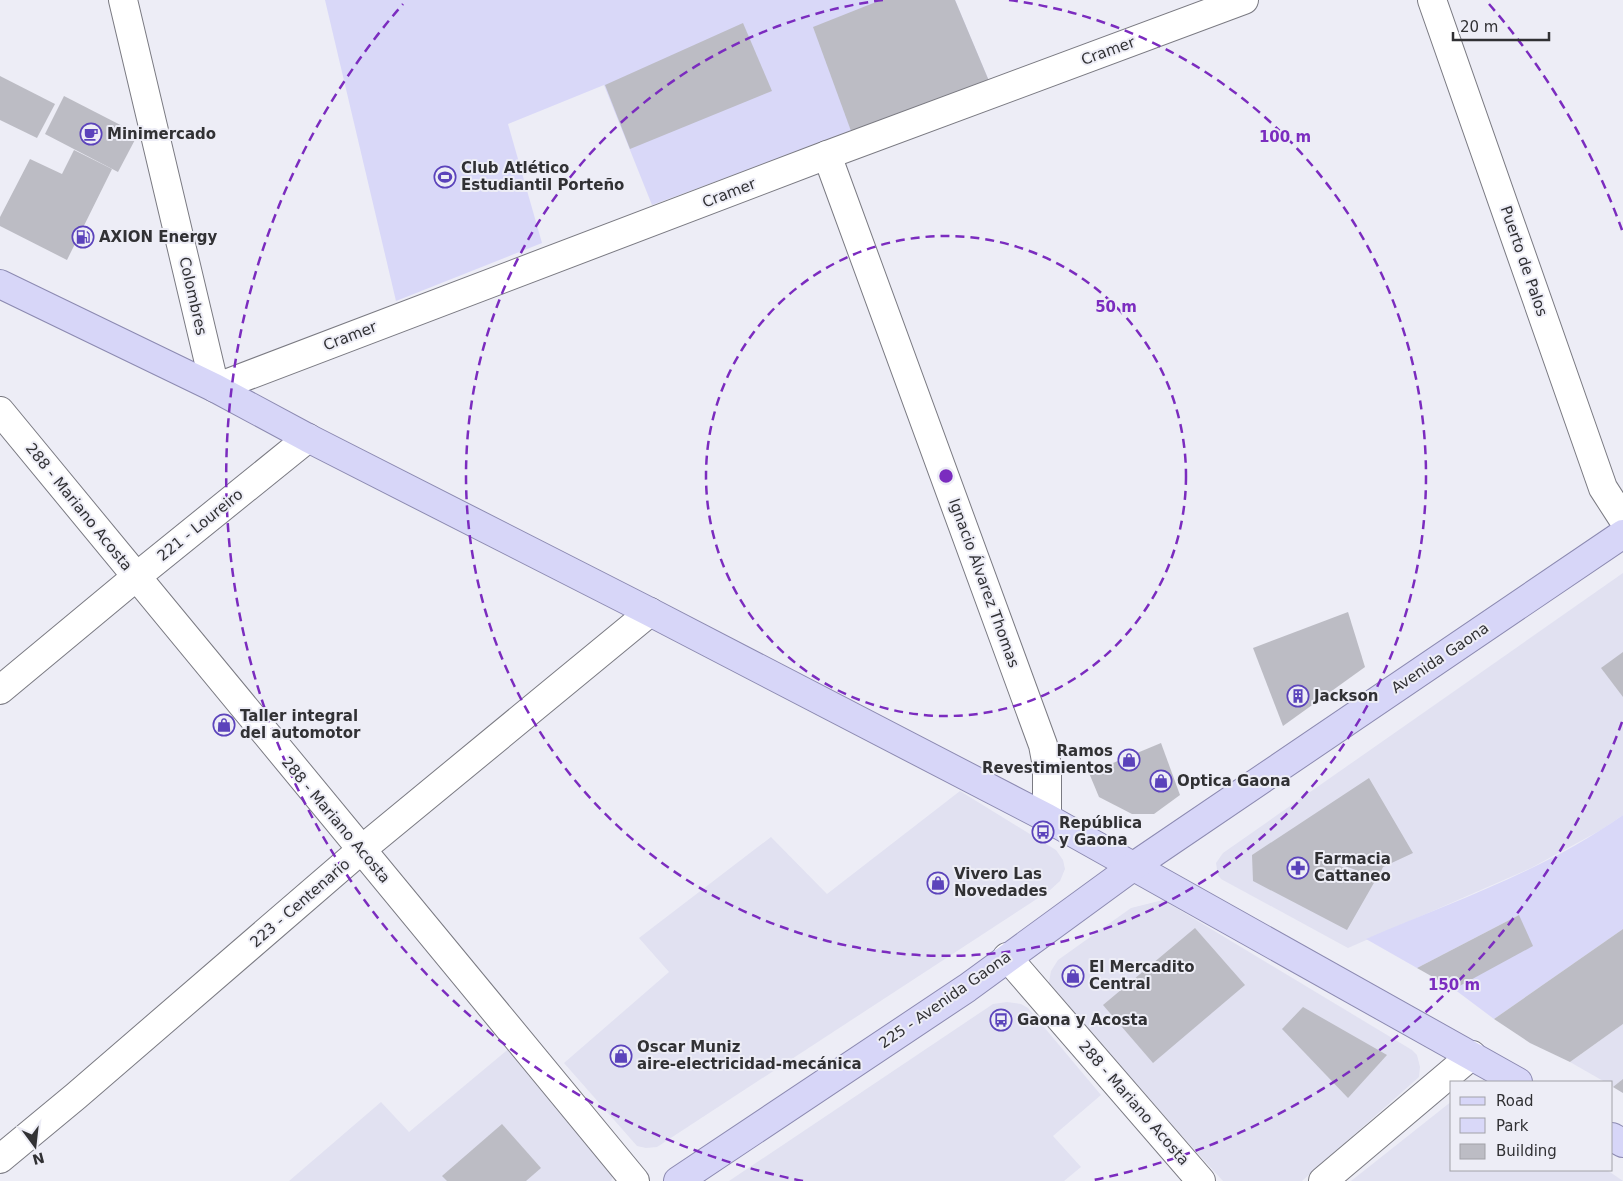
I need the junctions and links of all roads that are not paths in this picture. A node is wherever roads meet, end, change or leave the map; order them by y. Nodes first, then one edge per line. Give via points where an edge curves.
1 (123, 0) edge
2 (1244, 0) edge
3 (1432, 0) edge
4 (827, 155) junction
5 (0, 284) edge
6 (215, 388) junction
7 (0, 411) edge
8 (308, 438) junction
9 (1623, 519) edge
10 (1623, 534) edge
11 (136, 577) junction
12 (650, 612) junction
13 (0, 690) edge
14 (1047, 818) junction
15 (361, 850) junction
16 (1134, 866) junction
17 (1007, 958) junction
18 (1472, 1056) junction
19 (1516, 1081) edge
20 (0, 1159) edge
21 (635, 1181) edge
22 (678, 1181) edge
23 (1201, 1181) edge
24 (1323, 1181) edge

1 - 6 street, Colombres
2 - 4 street, Cramer
3 - 9 street, Puerto de Palos via 1603,488
4 - 6 street, Cramer
4 - 14 street, Ignacio Álvarez Thomas via 1043,745 1047,766
5 - 6 main road
6 - 8 main road
7 - 11 street, 288 - Mariano Acosta
8 - 11 street, 221 - Loureiro
8 - 12 main road
10 - 16 main road, Avenida Gaona
11 - 13 street, 221 - Loureiro
11 - 15 street, 288 - Mariano Acosta
12 - 14 main road
12 - 15 street, 223 - Centenario
14 - 16 main road
15 - 20 street, 223 - Centenario
15 - 21 street, 288 - Mariano Acosta
16 - 17 main road, 225 - Avenida Gaona
16 - 18 main road
17 - 22 main road, 225 - Avenida Gaona
17 - 23 street, 288 - Mariano Acosta
18 - 19 main road
18 - 24 street

